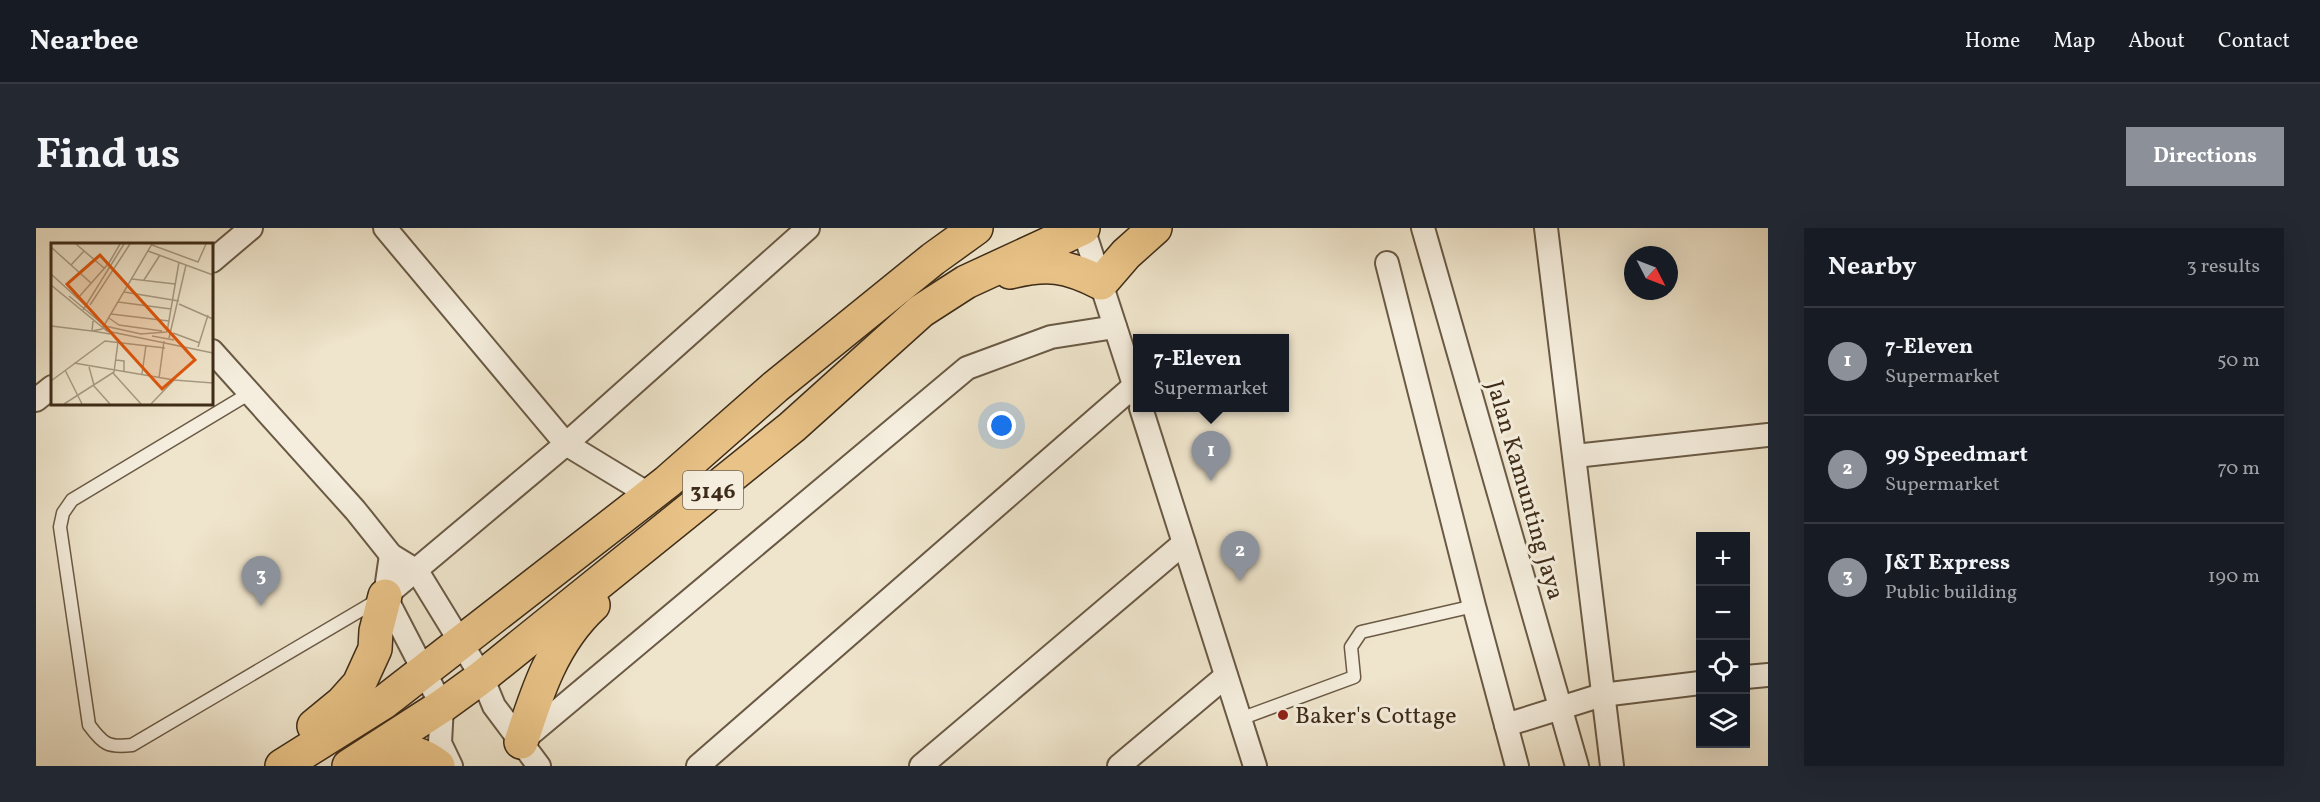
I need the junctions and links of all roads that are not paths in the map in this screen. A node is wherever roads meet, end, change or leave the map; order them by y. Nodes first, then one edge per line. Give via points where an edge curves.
1 (252, 228) edge
2 (385, 228) edge
3 (808, 228) edge
4 (937, 228) edge
5 (976, 228) edge
6 (1083, 228) edge
7 (1155, 228) edge
8 (1423, 228) edge
9 (1546, 228) edge
10 (213, 260) edge
11 (1387, 263) dead end
12 (966, 282) junction
13 (1101, 282) junction
14 (882, 302) junction
15 (1115, 327) junction
16 (213, 352) edge
17 (1133, 382) edge
18 (51, 388) edge
19 (250, 393) junction
20 (1133, 394) edge
21 (36, 400) edge
22 (1142, 412) edge
23 (1768, 435) edge
24 (566, 444) junction
25 (1575, 456) junction
26 (718, 486) junction
27 (650, 495) junction
28 (1184, 543) junction
29 (391, 555) junction
30 (417, 571) junction
31 (385, 596) junction
32 (1474, 606) junction
33 (461, 642) junction
34 (422, 671) junction
35 (1768, 675) edge
36 (1226, 676) junction
37 (482, 677) junction
38 (1750, 677) edge
39 (1696, 684) edge
40 (1602, 695) junction
41 (442, 706) junction
42 (1560, 708) junction
43 (1240, 719) junction
44 (1506, 725) junction
45 (530, 754) edge
46 (263, 766) edge
47 (282, 766) edge
48 (349, 766) edge
49 (358, 766) edge
50 (438, 766) edge
51 (451, 766) edge
52 (698, 766) edge
53 (921, 766) edge
54 (1119, 766) edge
55 (1255, 766) edge
56 (1517, 766) edge
57 (1577, 766) edge
58 (1612, 766) edge

1 - 10 street
2 - 24 street
3 - 24 street
4 - 14 main road via 919,247
5 - 14 main road, 3146
6 - 12 main road, 3146
6 - 13 street
7 - 13 main road
8 - 42 street, Jalan Kamunting Jaya
9 - 25 street
11 - 32 street
12 - 13 main road via 1040,265 1075,270
12 - 26 main road, 3146 via 921,311 792,427
13 - 15 street
14 - 27 main road, 3146 via 775,387
15 - 17 street
15 - 45 street via 1051,337 967,368
16 - 19 street
18 - 21 street
19 - 29 street
19 - 31 lane via 72,500 63,513 60,527 89,725 99,739 113,747 132,745
20 - 52 street
22 - 28 street
23 - 25 street
24 - 27 street
24 - 30 street
25 - 40 street
26 - 37 main road, 3146
26 - 45 main road via 584,613 554,654 542,677
27 - 33 main road, 3146
28 - 36 street
28 - 53 street
29 - 30 street
29 - 31 street
30 - 31 street
30 - 33 street
31 - 34 street
31 - 46 main road via 375,649 359,684 342,703
32 - 43 lane via 1361,632 1351,647 1354,676
32 - 44 street
33 - 34 main road, 3146
33 - 37 street
34 - 41 street
34 - 47 main road, 3146 via 384,702
35 - 38 street
36 - 43 street
36 - 54 street
37 - 41 main road, 3146
37 - 45 street via 494,706
39 - 40 street
40 - 42 street
40 - 58 street
41 - 48 main road, 3146
41 - 51 street via 440,743
42 - 44 street
42 - 57 street, Jalan Kamunting Jaya
43 - 55 street
44 - 56 street
49 - 50 main road via 410,752 426,756

